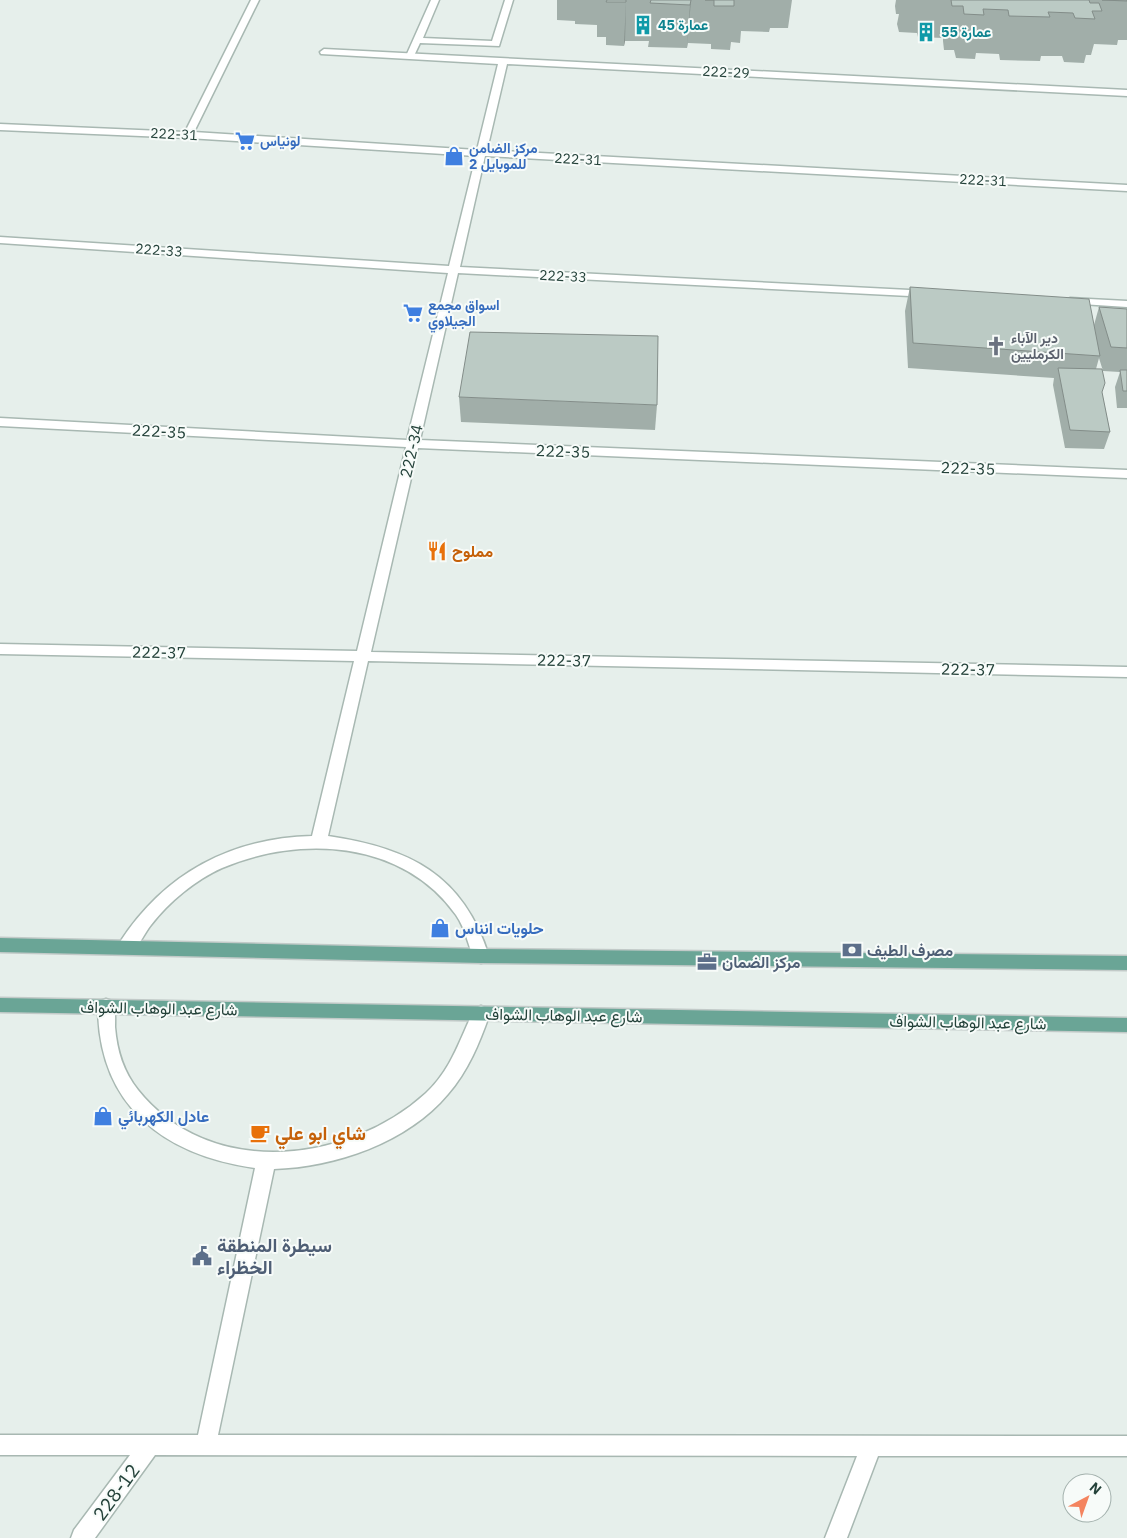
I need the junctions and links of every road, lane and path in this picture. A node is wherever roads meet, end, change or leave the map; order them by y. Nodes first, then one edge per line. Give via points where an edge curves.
1 (255, 0) edge
2 (434, 0) edge
3 (509, 0) edge
4 (417, 40) junction
5 (324, 52) dead end
6 (410, 56) junction
7 (503, 61) junction
8 (1127, 93) edge
9 (0, 127) edge
10 (188, 135) junction
11 (481, 154) junction
12 (1127, 188) edge
13 (0, 240) edge
14 (454, 270) junction
15 (939, 295) edge
16 (1058, 301) edge
17 (1127, 304) edge
18 (0, 422) edge
19 (413, 444) junction
20 (1127, 474) edge
21 (0, 649) edge
22 (362, 656) junction
23 (1127, 672) edge
24 (319, 841) junction
25 (0, 945) edge
26 (126, 947) junction
27 (481, 956) junction
28 (1127, 963) edge
29 (0, 1005) edge
30 (106, 1006) junction
31 (481, 1013) junction
32 (1127, 1026) edge
33 (266, 1161) junction
34 (0, 1445) edge
35 (150, 1445) junction
36 (206, 1445) junction
37 (871, 1446) junction
38 (1127, 1446) edge
39 (82, 1538) edge
40 (836, 1538) edge

1 - 10 street
2 - 4 street
3 - 4 street via 496,44
4 - 6 street
5 - 6 street, 222-29
6 - 7 street, 222-29
7 - 8 street, 222-29
7 - 11 street, 222-34
9 - 10 street, 222-31
10 - 11 street, 222-31
11 - 12 street, 222-31
11 - 14 street, 222-34
13 - 14 street, 222-33
14 - 15 street, 222-33
14 - 19 street, 222-34
16 - 17 street
18 - 19 street, 222-35
19 - 20 street, 222-35
19 - 22 street, 222-34
21 - 22 street, 222-37
22 - 23 street, 222-37
22 - 24 street, 222-34
24 - 26 street via 261,847 207,869 160,903
24 - 27 street via 376,850 424,873 461,909
25 - 26 main road
26 - 27 main road
27 - 28 main road
29 - 30 main road, شارع عبد الوهاب الشواف
30 - 31 main road, شارع عبد الوهاب الشواف
30 - 33 street via 106,1035 113,1062 126,1089 145,1112 169,1132 198,1147 231,1157
31 - 32 main road, شارع عبد الوهاب الشواف
31 - 33 street via 472,1043 455,1071 434,1097 407,1120 340,1152
33 - 36 street
34 - 35 street
35 - 36 street
35 - 39 street, 228-12
36 - 37 street
37 - 38 street
37 - 40 street

